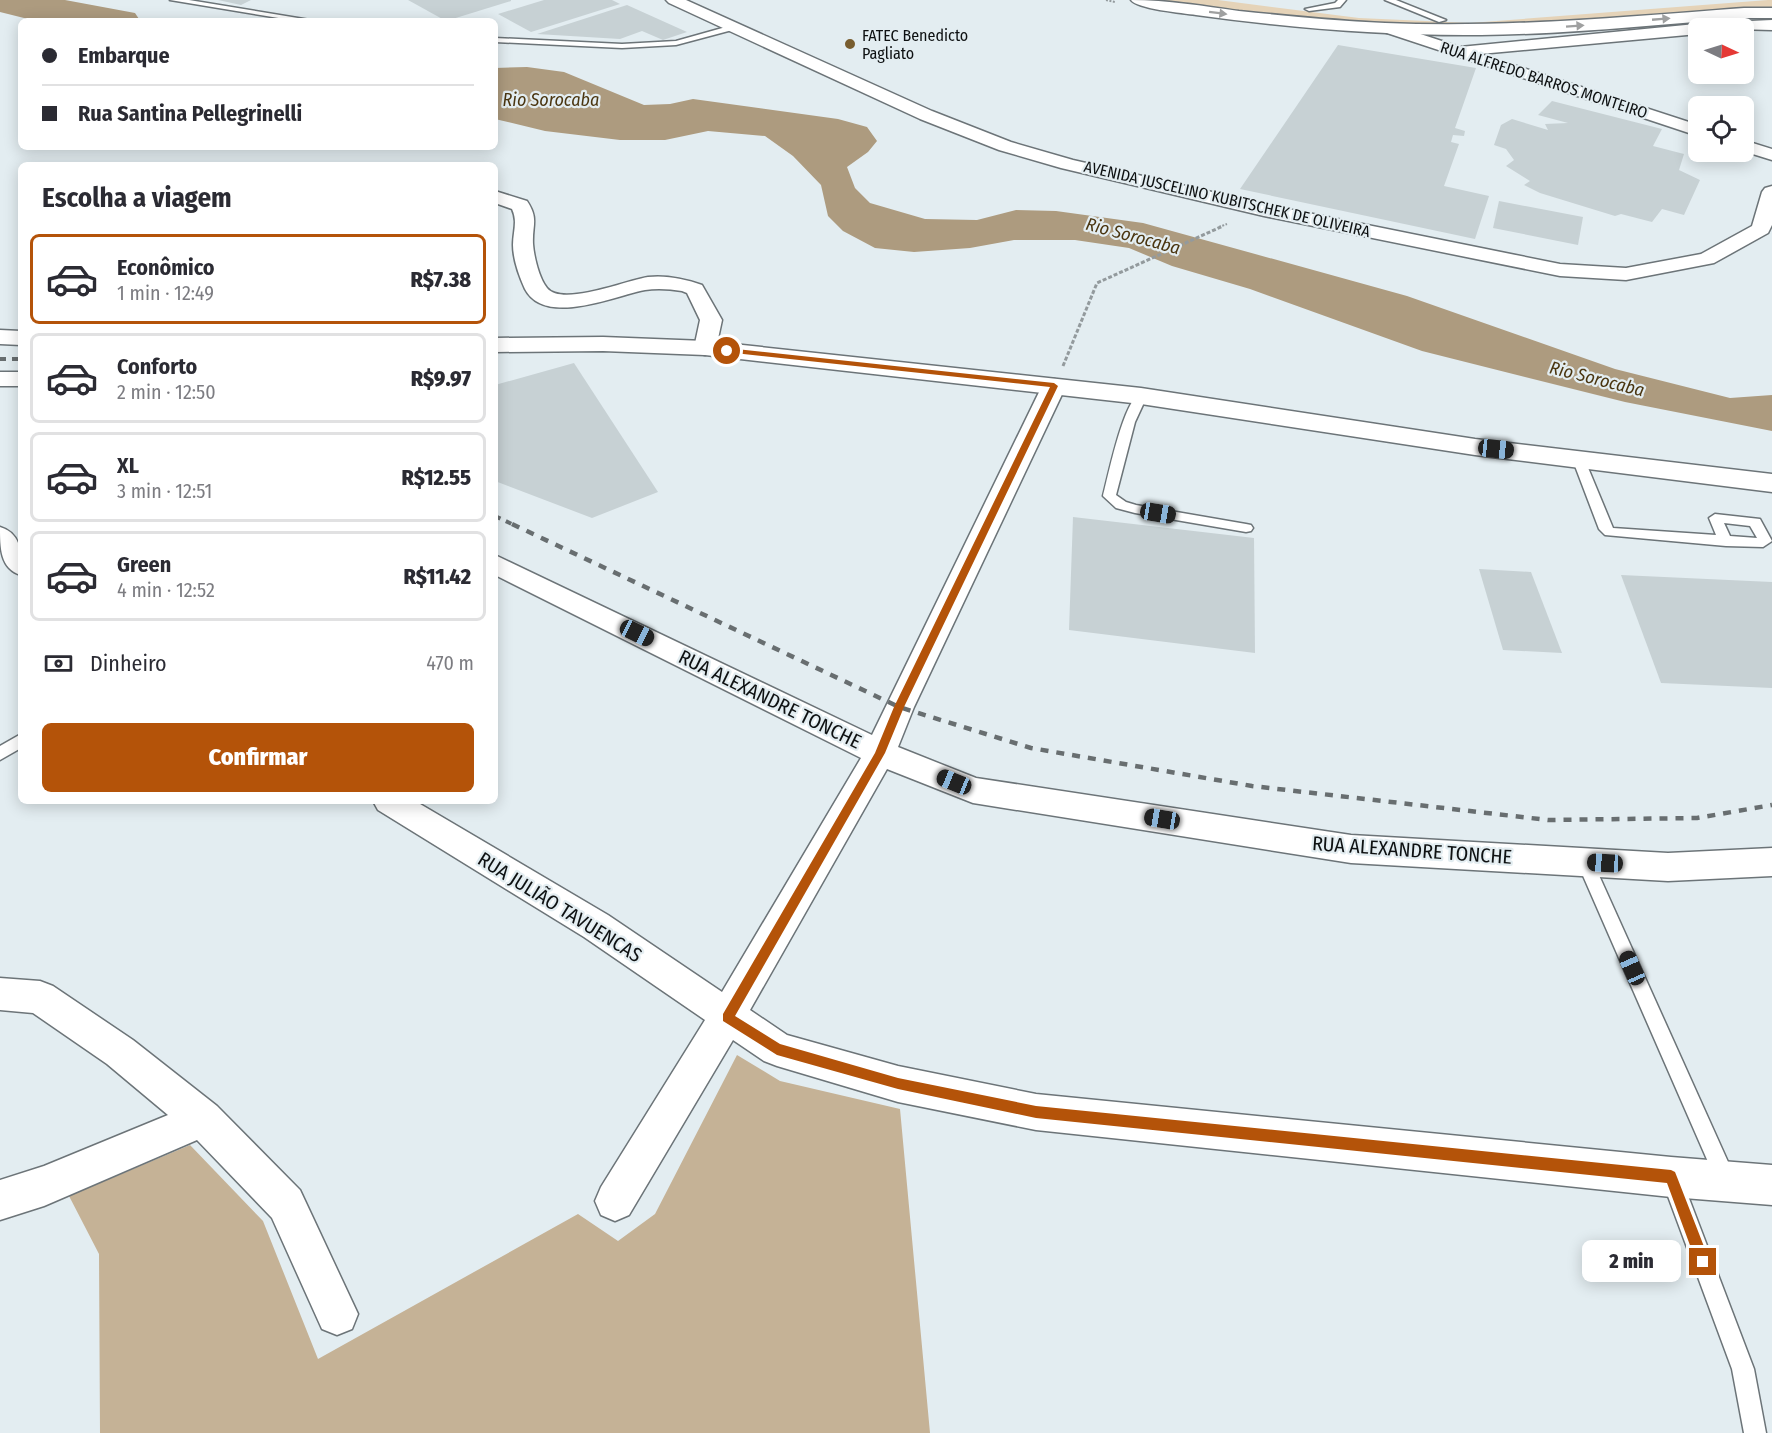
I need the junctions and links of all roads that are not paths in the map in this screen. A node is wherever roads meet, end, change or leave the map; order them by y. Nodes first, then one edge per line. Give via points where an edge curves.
1 (174, 0) edge
2 (674, 0) edge
3 (1139, 0) edge
4 (1241, 0) edge
5 (1342, 0) edge
6 (1389, 0) edge
7 (1718, 0) edge
8 (1263, 2) dead end
9 (1284, 6) junction
10 (1309, 9) junction
11 (1772, 13) edge
12 (292, 18) edge
13 (1442, 20) junction
14 (1772, 25) edge
15 (1754, 26) edge
16 (734, 27) junction
17 (1390, 29) junction
18 (1688, 30) edge
19 (498, 40) edge
20 (1457, 52) junction
21 (1688, 127) edge
22 (1754, 149) edge
23 (1772, 155) edge
24 (1772, 192) edge
25 (498, 198) edge
26 (0, 337) edge
27 (18, 338) edge
28 (498, 345) edge
29 (705, 348) junction
30 (0, 379) edge
31 (18, 379) edge
32 (1054, 386) junction
33 (1141, 396) junction
34 (1578, 458) junction
35 (1772, 483) edge
36 (18, 524) edge
37 (0, 526) edge
38 (1246, 528) dead end
39 (0, 536) edge
40 (1726, 542) dead end
41 (18, 562) edge
42 (498, 565) edge
43 (18, 742) edge
44 (880, 753) junction
45 (0, 754) edge
46 (394, 804) edge
47 (1585, 862) junction
48 (1772, 862) edge
49 (0, 994) edge
50 (727, 1017) junction
51 (203, 1119) junction
52 (1671, 1177) junction
53 (1727, 1181) junction
54 (1772, 1185) edge
55 (0, 1200) edge
56 (615, 1201) dead end
57 (337, 1314) dead end
58 (1755, 1433) edge

1 - 12 lane
2 - 16 street, AVENIDA JUSCELINO KUBITSCHEK DE OLIVEIRA
3 -> 17 main road via 1259,18
4 - 9 main road
5 - 10 lane via 1337,5
6 - 13 lane
7 - 13 main road via 1513,18
8 - 9 main road
9 - 10 main road
10 - 13 main road
17 -> 11 main road via 1531,29
14 - 15 street
16 - 19 lane via 676,44 622,46
16 - 24 street, AVENIDA JUSCELINO KUBITSCHEK DE OLIVEIRA via 926,115 1005,146 1264,210 1560,270 1626,274 1707,259 1761,229
17 - 20 street, RUA ALFREDO BARROS MONTEIRO
18 - 20 street
20 - 21 street, RUA ALFREDO BARROS MONTEIRO
22 - 23 street
25 - 29 street via 520,205 527,217 523,245 537,290 545,299 578,300 647,284 678,283 695,289 711,320
26 - 27 main road
28 - 29 main road
29 - 32 main road
30 - 31 street
32 - 33 main road
32 - 44 street
33 - 34 main road via 1475,447
33 - 38 lane via 1129,422 1109,496 1135,509
34 - 35 main road
34 - 40 lane via 1610,532
36 - 37 street
39 - 41 street
42 - 44 street, RUA ALEXANDRE TONCHE
43 - 45 lane
44 - 47 street, RUA ALEXANDRE TONCHE via 973,790 1351,849
44 - 50 street
46 - 50 street, RUA JULIÃO TAVUENCAS via 596,926
47 - 48 street, RUA ALEXANDRE TONCHE via 1668,867
47 - 53 lane
49 - 51 street via 40,997 120,1052
50 - 52 street, RUA JULIÃO TAVUENCAS via 777,1049 898,1084 1036,1112
50 - 56 street
51 - 55 street via 44,1186
51 - 57 street via 286,1204
52 - 53 street, RUA JULIÃO TAVUENCAS
52 - 58 lane via 1743,1369
53 - 54 street, RUA JULIÃO TAVUENCAS

